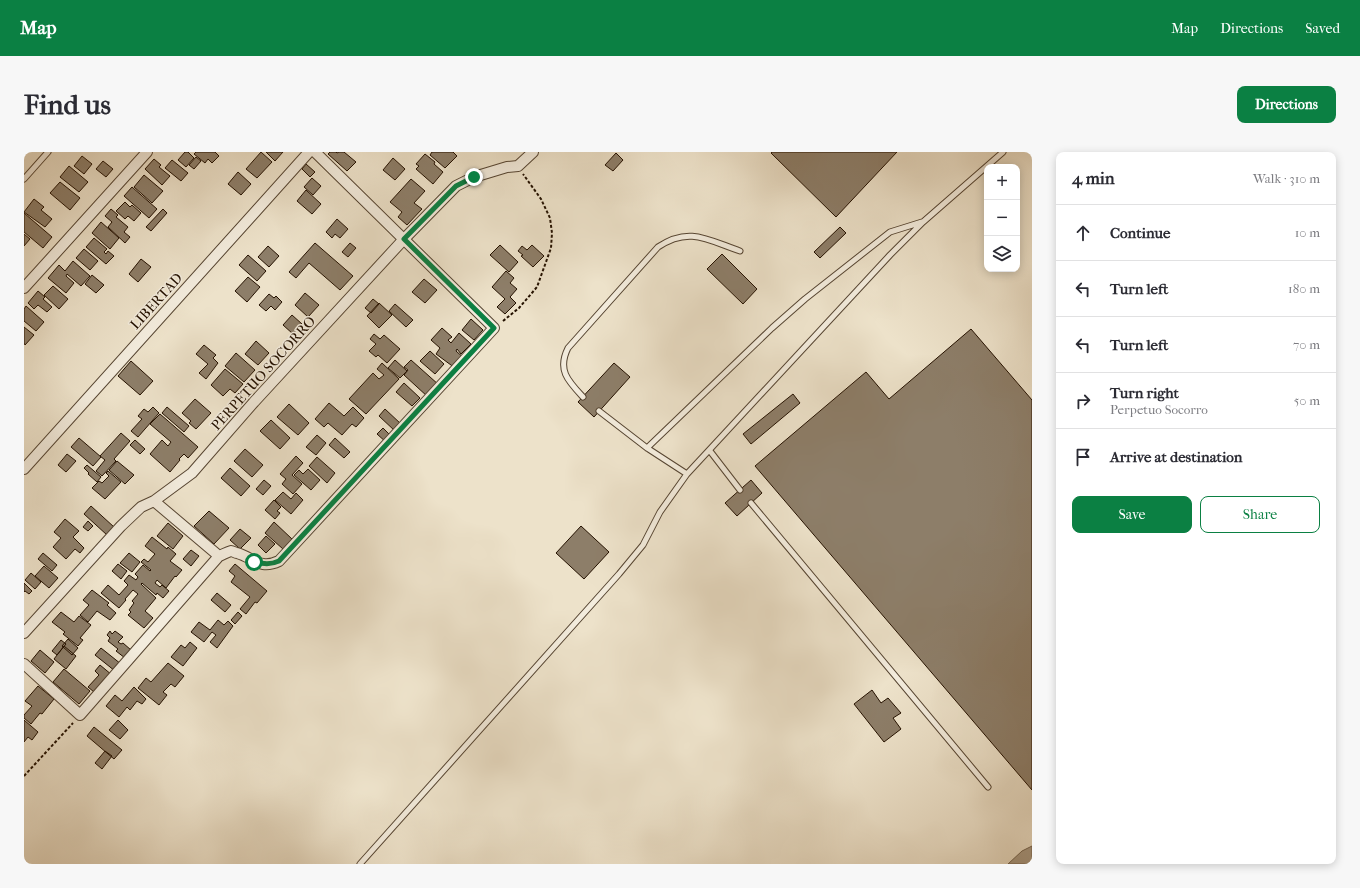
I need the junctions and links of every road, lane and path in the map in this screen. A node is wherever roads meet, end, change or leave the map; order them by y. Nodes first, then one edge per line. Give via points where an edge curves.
1 (48, 152) edge
2 (147, 152) edge
3 (309, 152) edge
4 (315, 152) edge
5 (533, 152) edge
6 (1003, 152) edge
7 (518, 166) junction
8 (24, 179) edge
9 (923, 222) junction
10 (404, 239) junction
11 (740, 251) dead end
12 (24, 288) edge
13 (494, 328) junction
14 (583, 397) dead end
15 (598, 411) dead end
16 (647, 448) junction
17 (710, 451) junction
18 (24, 469) edge
19 (688, 474) junction
20 (740, 490) dead end
21 (154, 501) junction
22 (751, 503) dead end
23 (219, 556) junction
24 (24, 633) edge
25 (24, 664) edge
26 (80, 716) junction
27 (24, 776) edge
28 (988, 788) dead end
29 (360, 864) edge

1 - 8 lane
2 - 12 street
3 - 18 street, LIBERTAD
4 - 10 street
5 - 7 street
6 - 9 lane
7 - 10 street, PERPETUO SOCORRO via 474,177 456,186
7 - 13 path via 541,199 550,218 551,248 537,287 519,308
9 - 16 lane via 890,232 805,299
9 - 17 lane
10 - 13 street
10 - 21 street, PERPETUO SOCORRO via 192,473
11 - 14 lane via 697,236 669,239 658,247 565,354 564,373
13 - 23 street via 279,561 272,564 254,562 231,551
15 - 16 lane
16 - 19 lane
17 - 19 lane
17 - 20 lane
19 - 29 lane via 660,512 643,545 619,574
21 - 23 street
21 - 24 street, PERPETUO SOCORRO via 141,507 122,526
22 - 28 lane
23 - 26 street
25 - 26 street
26 - 27 path

